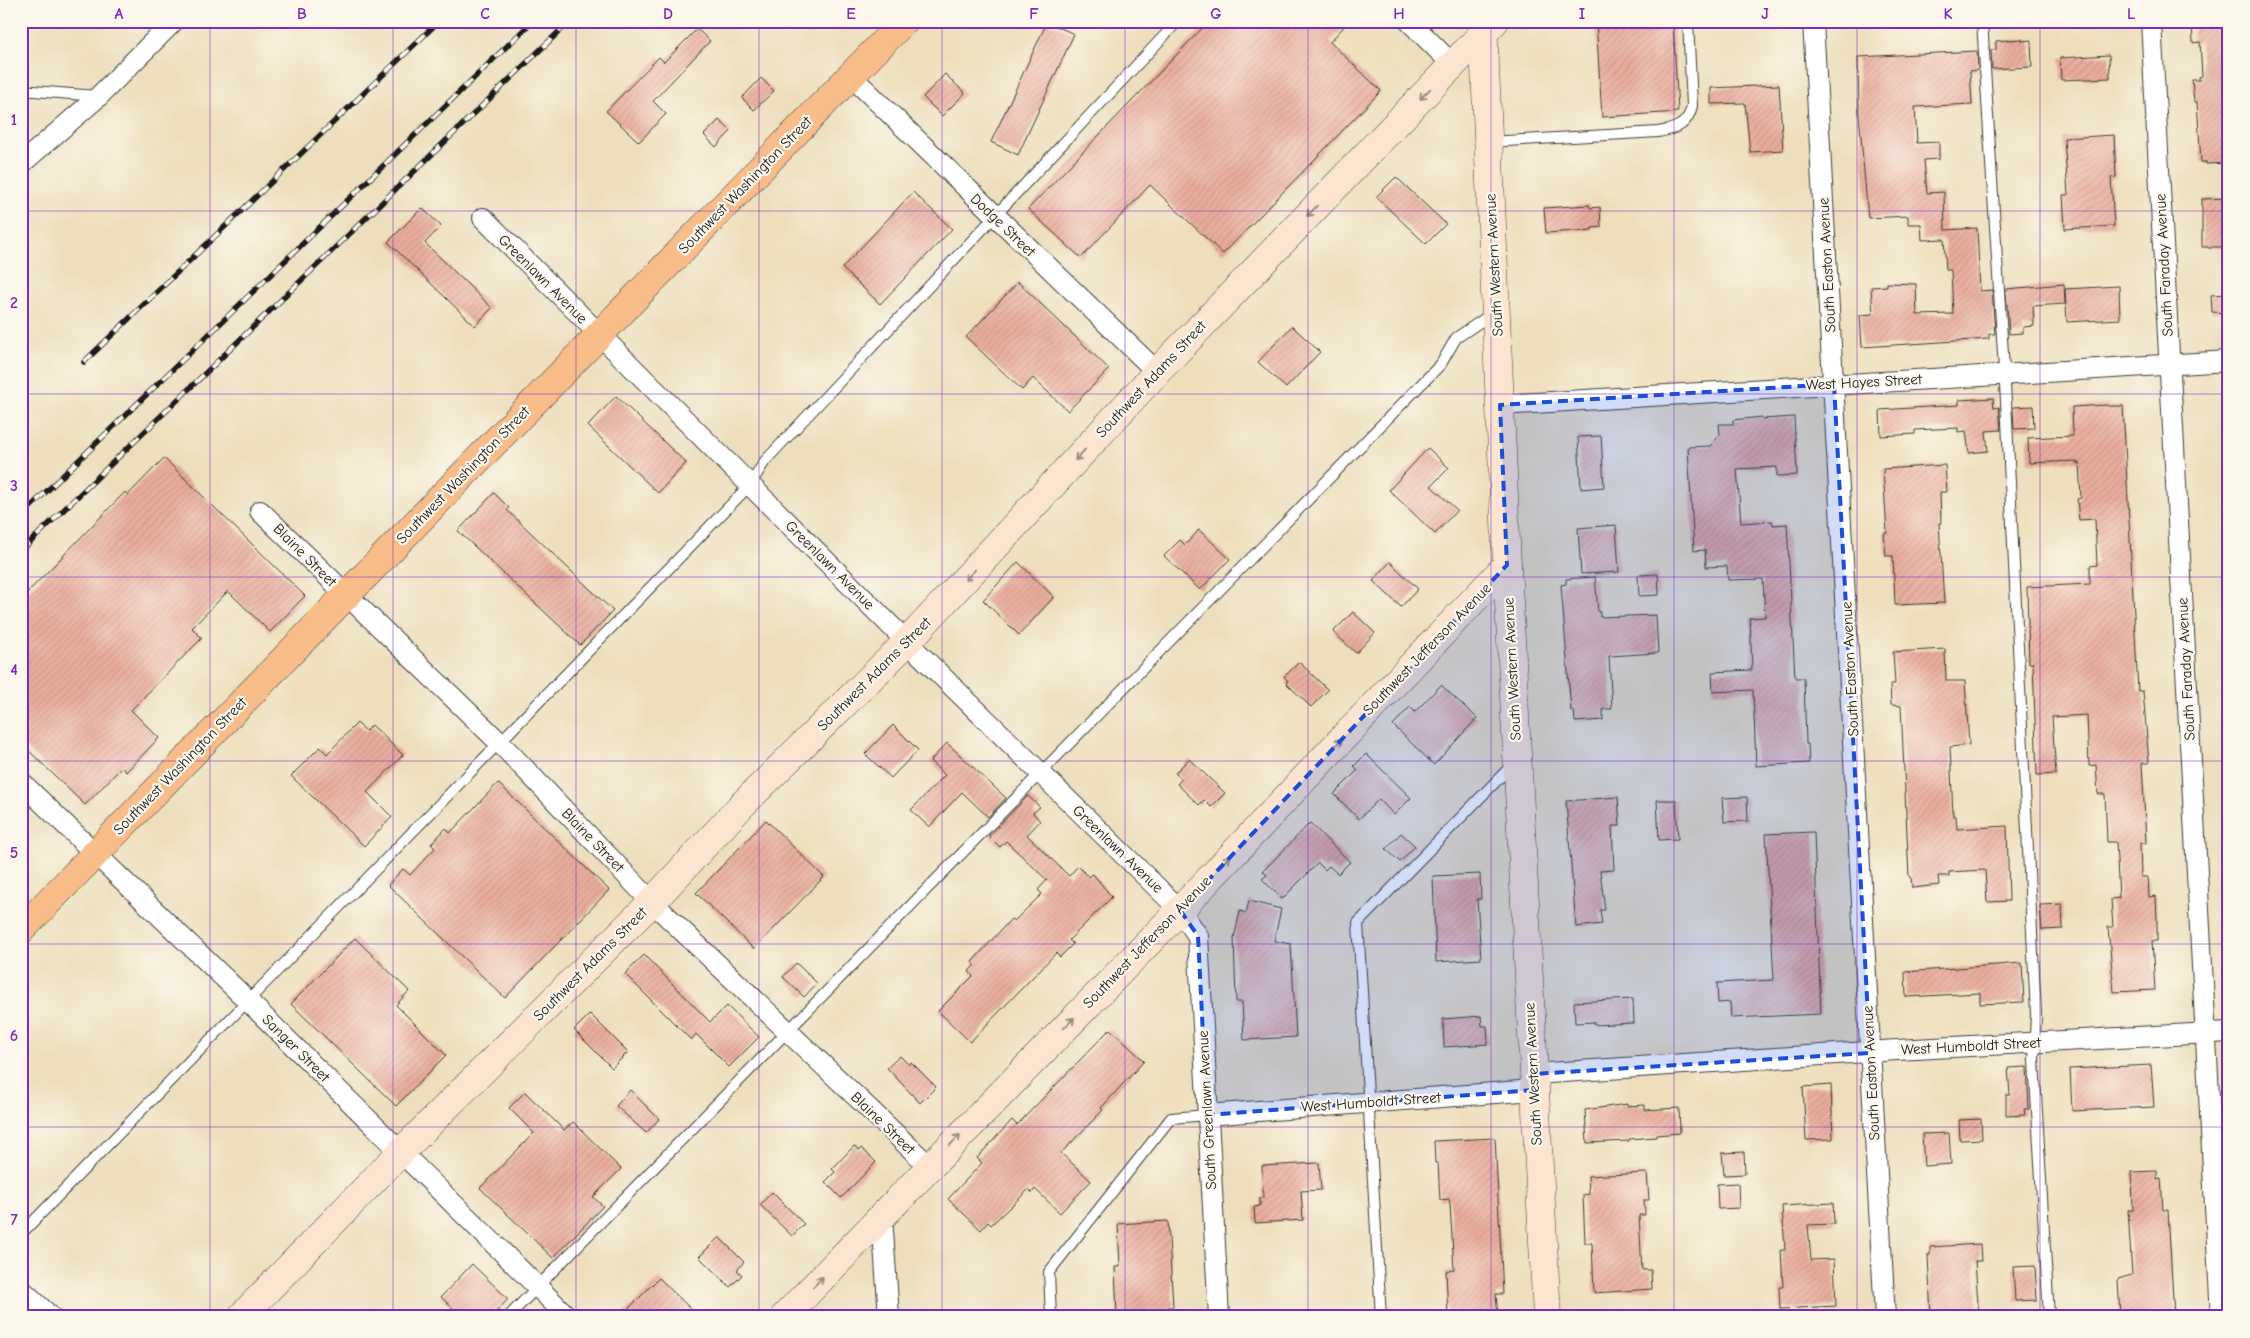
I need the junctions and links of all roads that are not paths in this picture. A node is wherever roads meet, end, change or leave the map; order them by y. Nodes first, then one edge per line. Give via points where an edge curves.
1 (174, 21) edge
2 (904, 21) edge
3 (1178, 21) edge
4 (1409, 21) edge
5 (1688, 21) edge
6 (1814, 21) edge
7 (1982, 21) edge
8 (2151, 21) edge
9 (1487, 25) edge
10 (1453, 65) junction
11 (851, 76) junction
12 (21, 90) edge
13 (98, 96) junction
14 (1488, 142) junction
15 (21, 164) edge
16 (996, 217) junction
17 (483, 218) dead end
18 (1496, 311) junction
19 (599, 335) junction
20 (2229, 361) edge
21 (2170, 365) junction
22 (1157, 372) junction
23 (2004, 374) junction
24 (1834, 384) junction
25 (1500, 405) junction
26 (750, 485) junction
27 (260, 511) dead end
28 (1507, 565) junction
29 (346, 596) junction
30 (907, 642) junction
31 (501, 744) junction
32 (1517, 760) junction
33 (1040, 773) junction
34 (21, 782) edge
35 (95, 853) junction
36 (652, 902) junction
37 (1180, 910) junction
38 (21, 930) edge
39 (247, 1000) junction
40 (787, 1031) junction
41 (2229, 1032) edge
42 (2205, 1034) junction
43 (2034, 1043) junction
44 (1870, 1053) junction
45 (1534, 1082) junction
46 (1369, 1103) junction
47 (1208, 1115) junction
48 (400, 1152) junction
49 (929, 1166) junction
50 (882, 1216) junction
51 (21, 1234) edge
52 (538, 1288) junction
53 (21, 1289) edge
54 (50, 1317) edge
55 (241, 1317) edge
56 (508, 1317) edge
57 (568, 1317) edge
58 (784, 1317) edge
59 (889, 1317) edge
60 (1051, 1317) edge
61 (1219, 1317) edge
62 (1381, 1317) edge
63 (1546, 1317) edge
64 (1885, 1317) edge
65 (2050, 1317) edge
66 (2221, 1317) edge

1 - 13 street
2 - 11 main road, Southwest Washington Street
3 - 16 lane
4 - 10 street
5 - 14 lane via 1692,106 1690,116 1676,129
6 - 24 street, South Easton Avenue
7 - 23 lane
8 - 21 street, South Faraday Avenue
9 - 10 main road, Southwest Adams Street
9 - 14 main road, South Western Avenue
10 -> 22 main road, Southwest Adams Street
11 - 16 street, Dodge Street
11 - 19 main road, Southwest Washington Street
12 - 13 lane
13 - 15 street
14 - 18 main road, South Western Avenue
16 - 22 street, Dodge Street
16 - 26 lane via 765,461
17 - 19 street, Greenlawn Avenue
18 - 25 main road, South Western Avenue
18 - 33 lane via 1456,338 1441,364
19 - 26 street, Greenlawn Avenue
19 - 29 main road, Southwest Washington Street
20 - 21 street, West Hayes Street
21 - 23 street, West Hayes Street
21 - 42 street, South Faraday Avenue
22 -> 30 main road, Southwest Adams Street
23 - 24 street, West Hayes Street
23 - 43 lane via 2036,1014
24 - 25 street, West Hayes Street
24 - 44 street, South Easton Avenue
25 - 28 main road, South Western Avenue
26 - 30 street, Greenlawn Avenue
26 - 31 lane
27 - 29 street, Blaine Street
28 - 32 main road, South Western Avenue
37 -> 28 main road, Southwest Jefferson Avenue
29 - 31 street, Blaine Street
29 - 35 main road, Southwest Washington Street
30 - 33 street, Greenlawn Avenue
30 - 36 main road, Southwest Adams Street via 744,804
31 - 36 street, Blaine Street
31 - 39 lane
32 - 45 main road, South Western Avenue
32 - 46 lane via 1358,922
33 - 37 street, Greenlawn Avenue
33 - 40 lane
34 - 35 street, Sanger Street
35 - 38 main road, Southwest Washington Street
35 - 39 street, Sanger Street
36 - 40 street, Blaine Street
36 - 48 main road, Southwest Adams Street
37 - 47 street, South Greenlawn Avenue via 1198,936
49 -> 37 main road, Southwest Jefferson Avenue
39 - 48 street, Sanger Street
39 - 51 lane
40 - 49 street, Blaine Street
40 - 52 lane
41 - 42 street, West Humboldt Street
42 - 43 street, West Humboldt Street
42 - 66 street, South Faraday Avenue
43 - 44 street, West Humboldt Street
43 - 65 lane
44 - 45 street, West Humboldt Street
44 - 64 street, South Easton Avenue
45 - 46 street, West Humboldt Street
45 - 63 main road, South Western Avenue
46 - 47 street, West Humboldt Street
46 - 62 lane
47 - 60 lane via 1171,1118 1049,1272
47 - 61 street, South Greenlawn Avenue
48 - 52 street, Sanger Street
48 - 55 main road, Southwest Adams Street
49 - 50 main road, Southwest Jefferson Avenue
58 -> 50 main road, Southwest Jefferson Avenue
50 - 59 street
52 - 56 lane
52 - 57 street, Sanger Street
53 - 54 street

